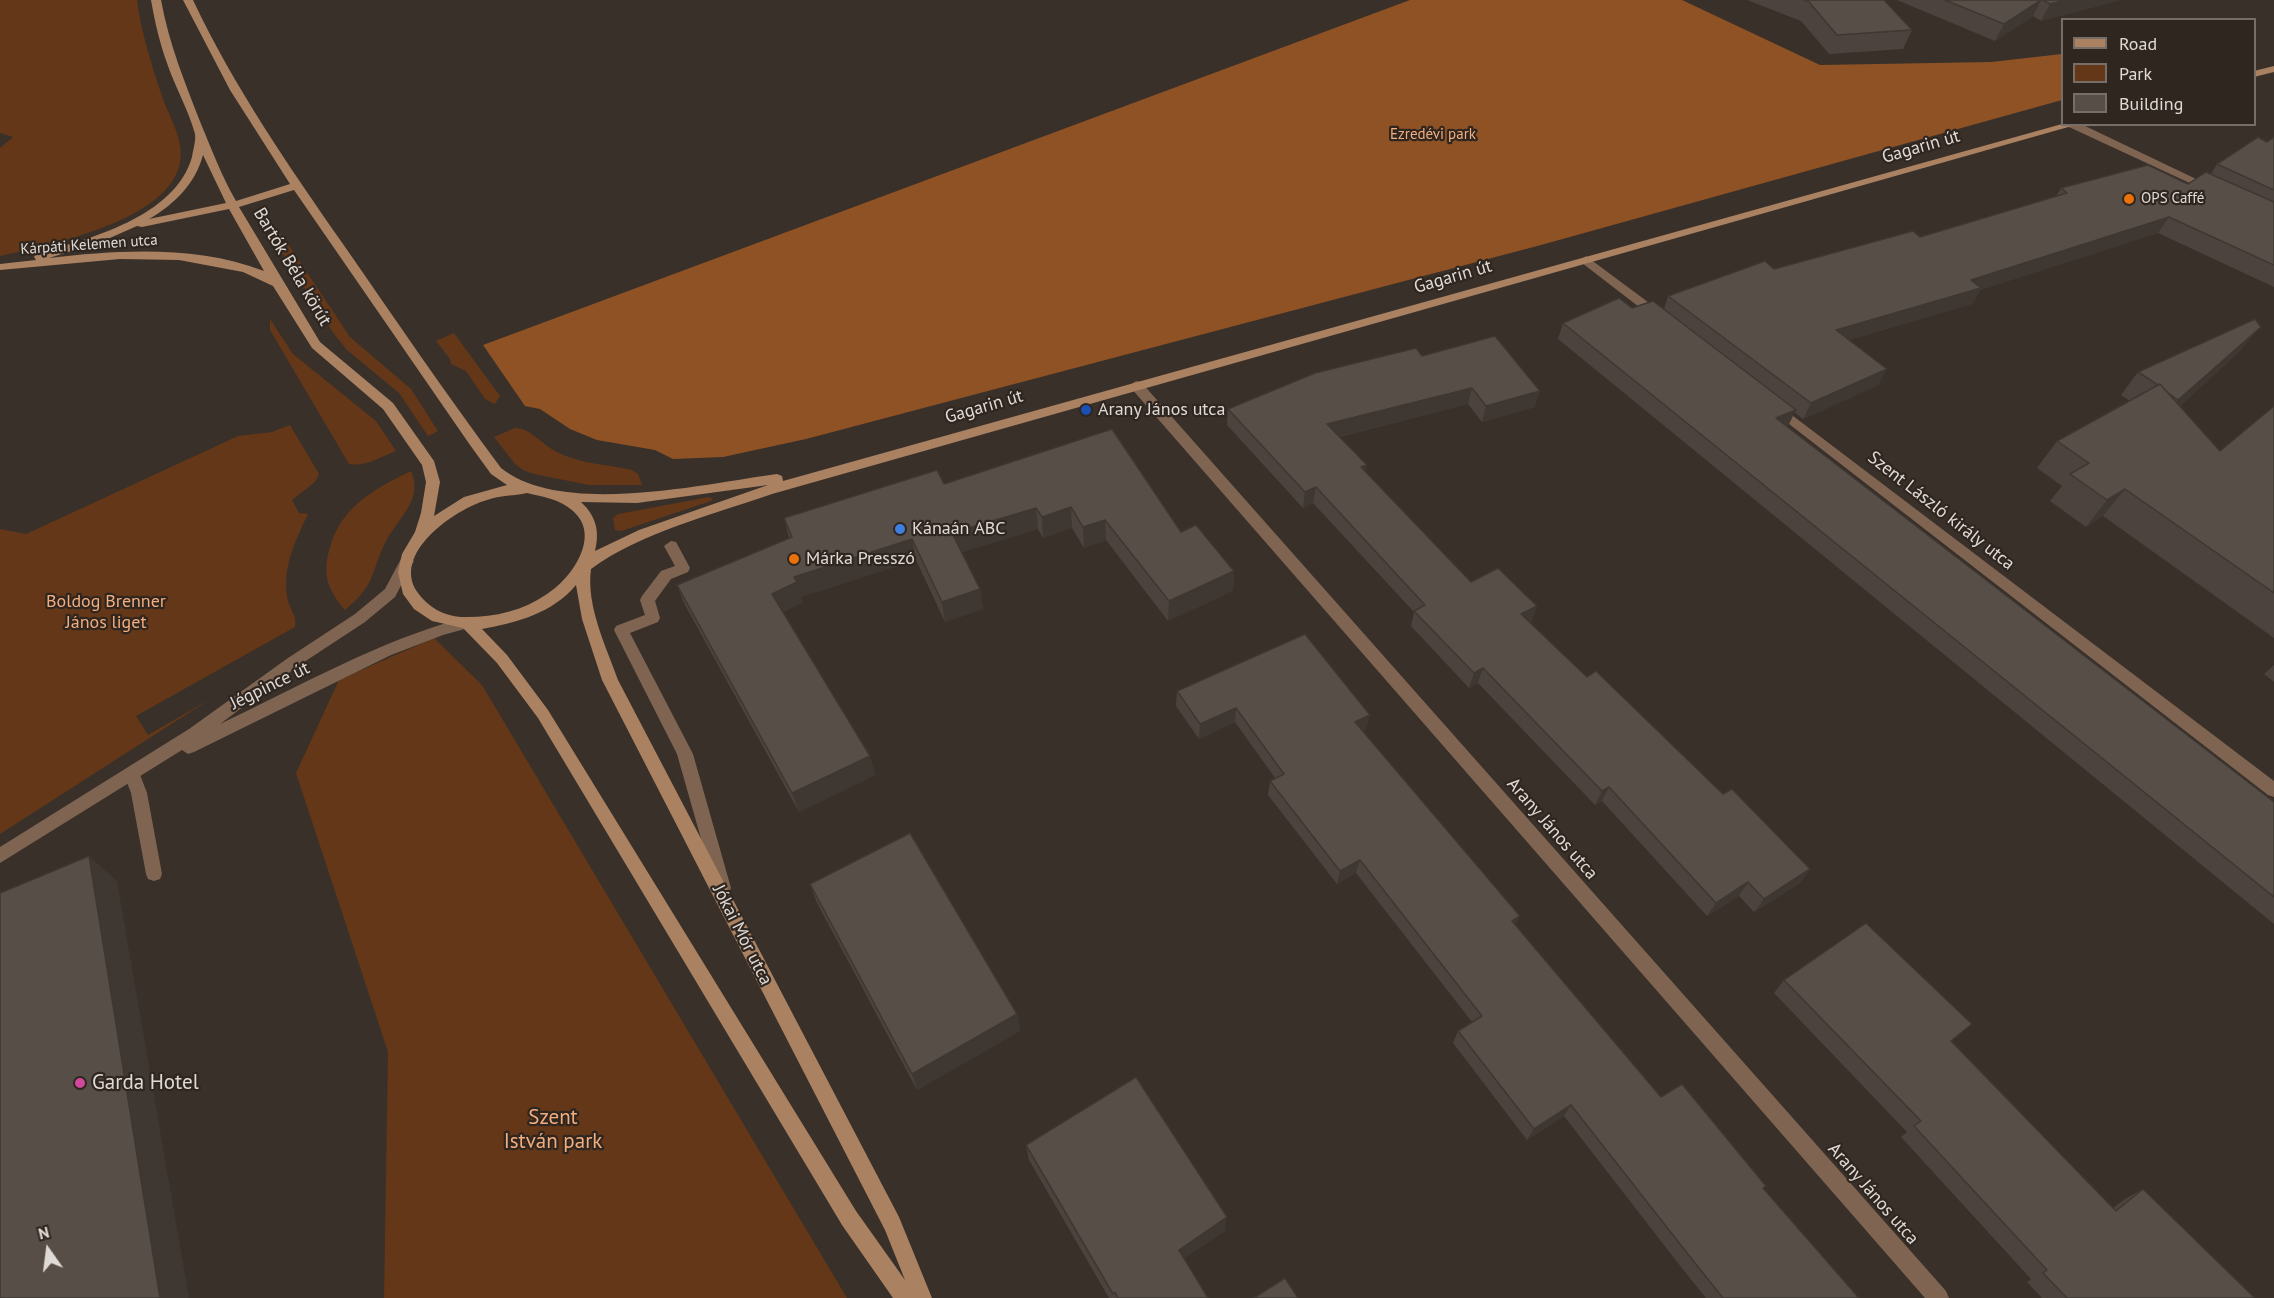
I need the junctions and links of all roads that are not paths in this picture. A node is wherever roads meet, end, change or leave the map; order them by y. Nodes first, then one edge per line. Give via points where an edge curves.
1 (156, 0) edge
2 (188, 0) edge
3 (2274, 69) edge
4 (2256, 74) edge
5 (2070, 126) edge
6 (2076, 126) edge
7 (201, 136) junction
8 (296, 186) junction
9 (2221, 194) edge
10 (232, 205) junction
11 (118, 230) junction
12 (1586, 260) junction
13 (1, 267) edge
14 (280, 288) junction
15 (1671, 326) edge
16 (1136, 385) junction
17 (1765, 398) edge
18 (842, 468) junction
19 (529, 489) junction
20 (555, 494) junction
21 (420, 537) junction
22 (671, 546) dead end
23 (408, 560) junction
24 (583, 567) junction
25 (467, 623) junction
26 (133, 777) junction
27 (2274, 790) edge
28 (96, 798) junction
29 (0, 856) edge
30 (154, 874) dead end
31 (733, 916) junction
32 (905, 1298) edge
33 (922, 1298) edge
34 (1939, 1298) edge

1 - 7 street, Bartók Béla körút via 163,37
2 - 8 street via 249,114
3 - 4 street
5 - 12 street, Gagarin út
6 - 9 street
7 - 10 street, Bartók Béla körút
7 - 11 street, Kárpáti Kelemen utca via 185,183 157,211
8 - 10 street, Kárpáti Kelemen utca
8 - 19 street via 496,471 510,484
10 - 11 street, Kárpáti Kelemen utca
10 - 14 street, Bartók Béla körút
11 - 13 street, Kárpáti Kelemen utca
12 - 15 street
12 - 16 street, Gagarin út
13 - 14 street, Kárpáti Kelemen utca via 117,255 171,254 242,268 272,280
14 - 21 street, Bartók Béla körút via 316,345 388,406 429,464 432,493
16 - 18 street, Gagarin út
16 - 34 street, Arany János utca
17 - 27 street, Szent László király utca
18 - 20 street, Gagarin út via 637,498
18 - 24 street, Gagarin út via 644,534 602,553
19 - 20 street
19 - 21 street via 498,492 468,501 441,517
20 - 24 street via 571,501 590,525 591,547
21 - 23 street, Bartók Béla körút
22 - 31 street via 683,568 666,575 647,600 653,618 621,630 685,754
23 - 25 street, Bartók Béla körút via 406,581 419,605 437,617
23 - 28 street, Jégpince út via 390,593 360,618
24 - 25 street, Gagarin út via 568,585 536,608 506,619
24 - 31 street, Jókai Mór utca via 593,626 610,681
25 - 26 street, Jégpince út via 365,661
25 - 32 street via 502,659 543,714 849,1218
26 - 28 street, Jégpince út
26 - 30 street
28 - 29 street, Jégpince út
31 - 33 street, Jókai Mór utca via 892,1224

